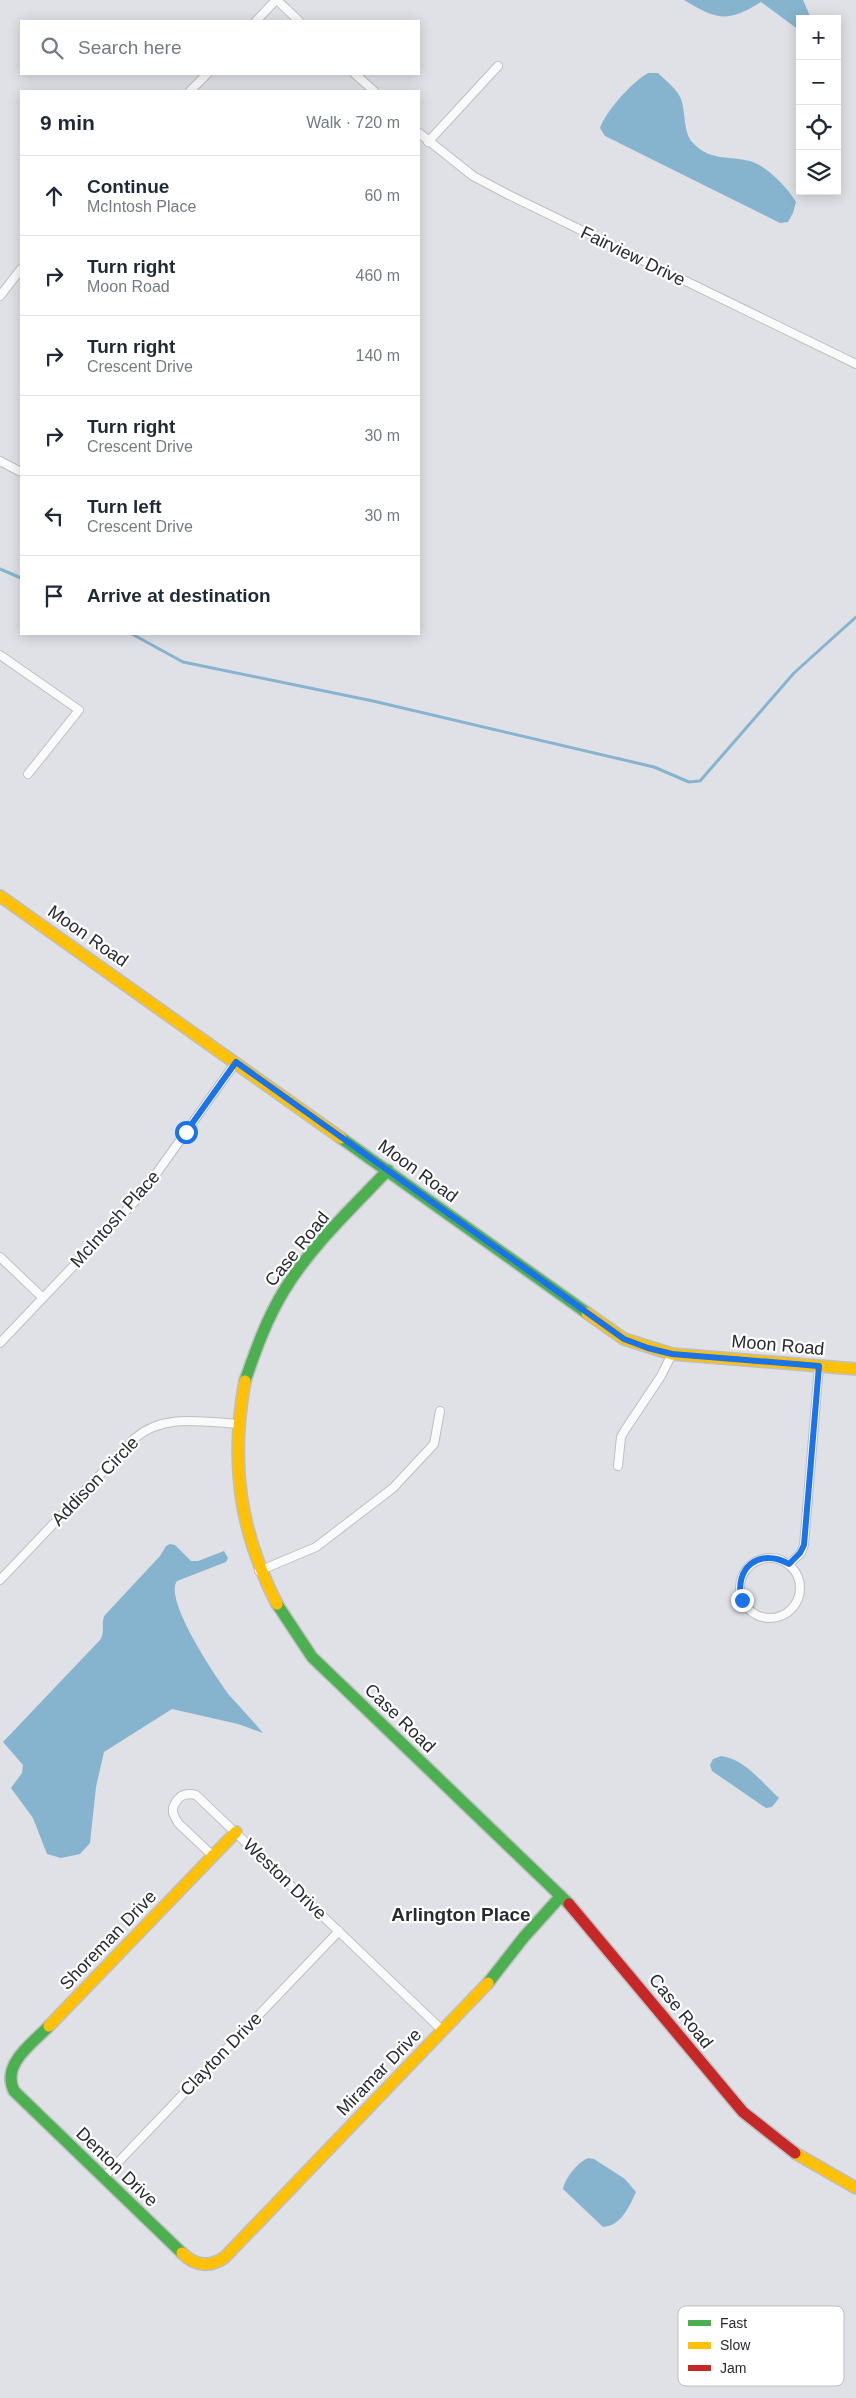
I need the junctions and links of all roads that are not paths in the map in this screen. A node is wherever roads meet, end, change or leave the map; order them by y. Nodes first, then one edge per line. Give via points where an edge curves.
1 (276, 0) edge
2 (257, 20) edge
3 (298, 20) edge
4 (498, 66) dead end
5 (206, 75) edge
6 (356, 75) edge
7 (191, 90) edge
8 (373, 90) edge
9 (420, 134) edge
10 (428, 142) junction
11 (20, 270) edge
12 (0, 296) edge
13 (856, 364) edge
14 (0, 461) edge
15 (20, 471) edge
16 (0, 655) edge
17 (28, 774) dead end
18 (0, 896) edge
19 (236, 1062) junction
20 (388, 1170) junction
21 (0, 1257) edge
22 (42, 1298) junction
23 (0, 1343) edge
24 (672, 1354) junction
25 (819, 1366) junction
26 (856, 1369) edge
27 (440, 1411) dead end
28 (239, 1424) junction
29 (618, 1466) dead end
30 (789, 1564) junction
31 (259, 1571) junction
32 (0, 1580) edge
33 (236, 1832) junction
34 (213, 1856) junction
35 (562, 1896) junction
36 (339, 1931) junction
37 (443, 2030) junction
38 (10, 2076) joint
39 (103, 2178) junction
40 (856, 2188) edge
41 (215, 2264) joint

1 - 2 street
1 - 3 street
4 - 10 street
5 - 7 street
6 - 8 street
9 - 10 street, Fairview Drive
10 - 13 street, Fairview Drive via 473,176 506,194
11 - 12 street
14 - 15 street
16 - 17 street via 78,710
18 - 19 street, Moon Road
19 - 20 street, Moon Road
19 - 22 street, McIntosh Place via 141,1195
20 - 24 street, Moon Road via 624,1339
20 - 28 street, Case Road via 311,1253 276,1302 249,1366
21 - 22 street
22 - 23 street, McIntosh Place
24 - 25 street, Moon Road
24 - 29 street via 624,1430
25 - 26 street, Moon Road
25 - 30 street via 804,1545
27 - 31 street via 434,1444 393,1488 316,1547
28 - 31 street, Case Road via 237,1471 240,1510
28 - 32 street, Addison Circle via 175,1421 147,1429
30 - 30 street via 770,1557 760,1559 744,1571 739,1590 748,1608 765,1618 775,1618 792,1608 800,1590 799,1581
31 - 35 street, Case Road via 290,1629 325,1672
33 - 34 street, Shoreman Drive
33 - 34 street, Weston Drive via 196,1795 178,1798 172,1808 175,1819
33 - 36 street, Weston Drive
34 - 38 street, Shoreman Drive via 16,2060
35 - 37 street, Miramar Drive via 529,1931 495,1976
35 - 40 street, Case Road via 743,2112 790,2150
36 - 37 street, Weston Drive
36 - 39 street, Clayton Drive
37 - 41 street, Miramar Drive
38 - 39 street, Denton Drive via 13,2090
39 - 41 street, Denton Drive via 188,2259 202,2265

